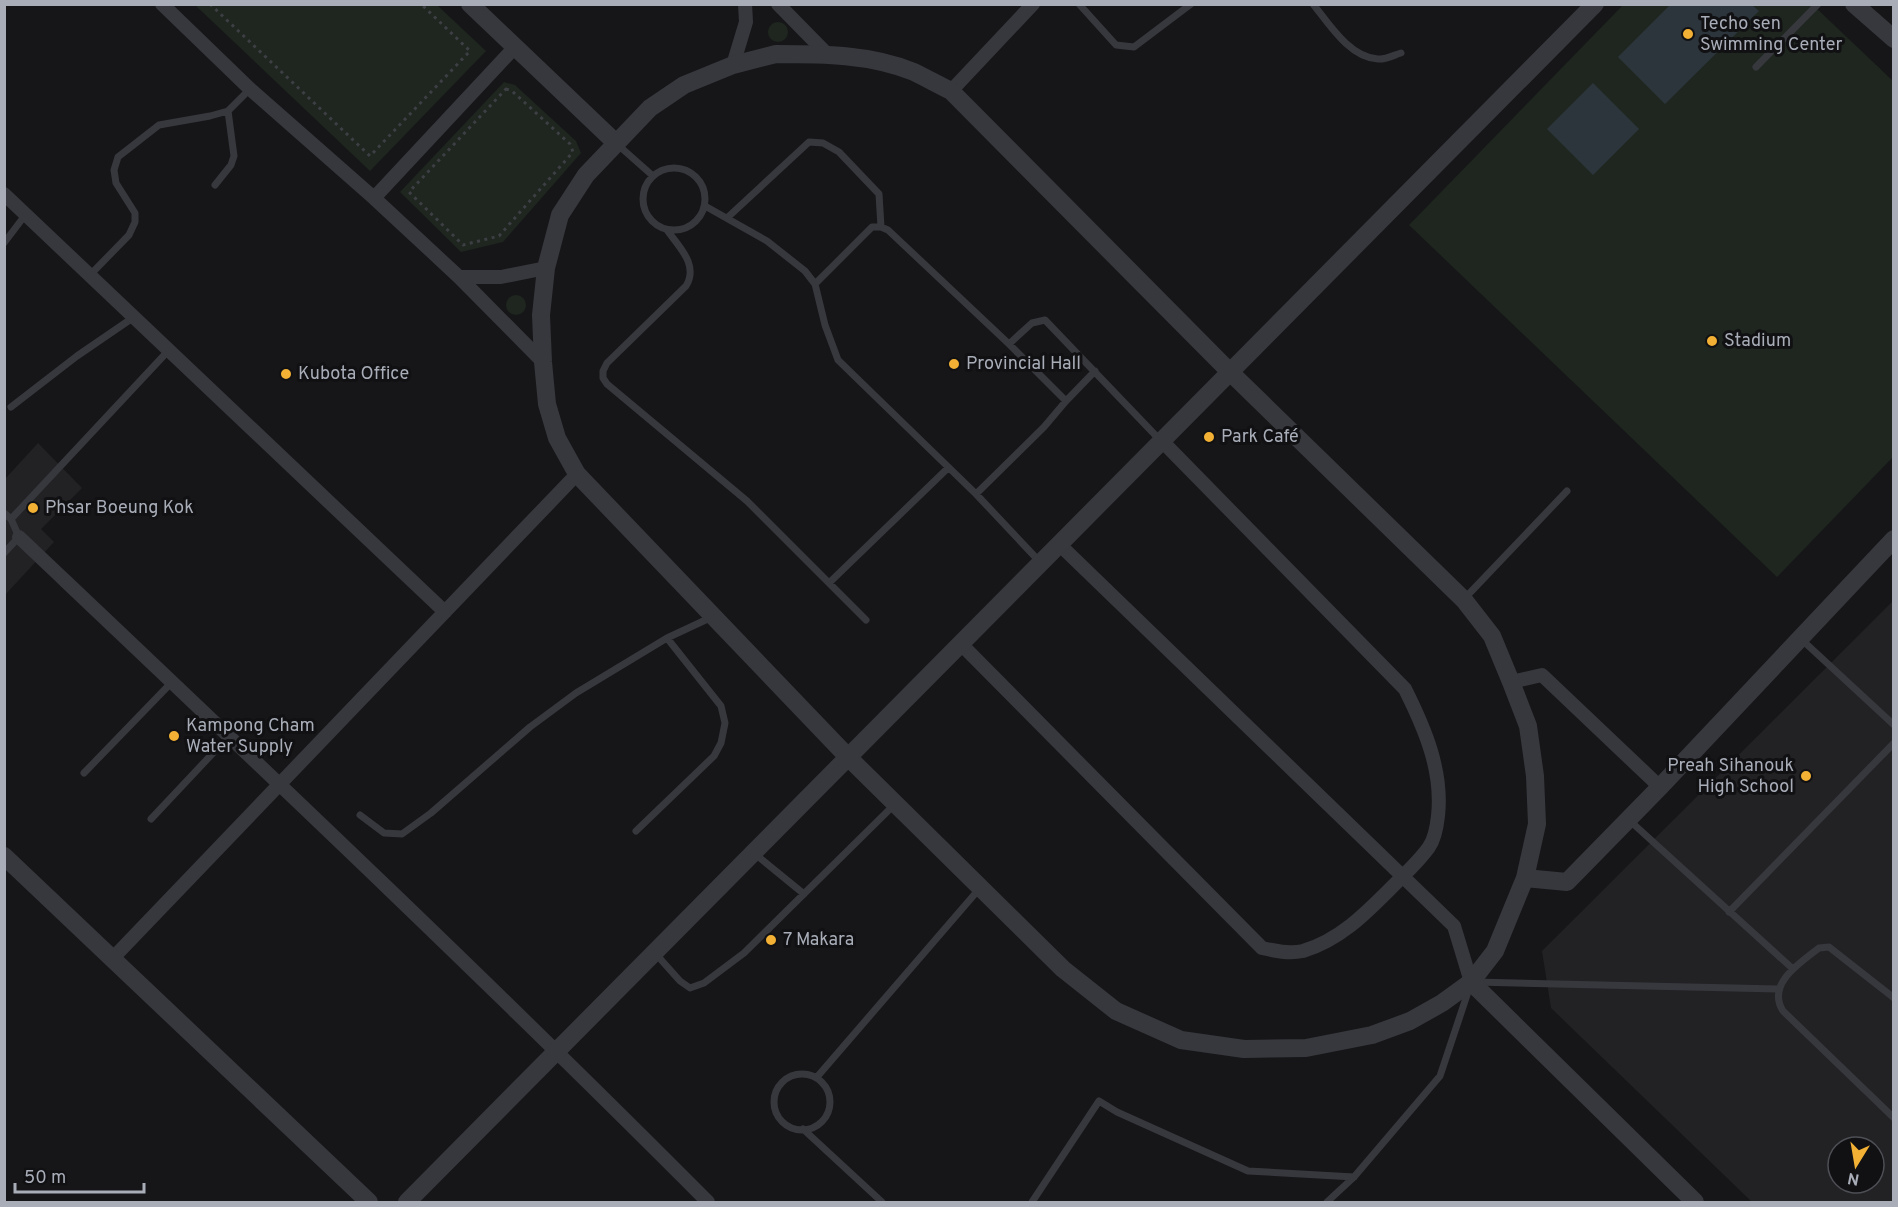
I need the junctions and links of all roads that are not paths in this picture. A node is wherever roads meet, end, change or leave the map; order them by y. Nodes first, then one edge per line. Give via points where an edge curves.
1 (162, 4) edge
2 (470, 4) edge
3 (746, 4) edge
4 (778, 4) edge
5 (1033, 4) edge
6 (1079, 4) edge
7 (1191, 4) edge
8 (1313, 4) edge
9 (1595, 4) edge
10 (1818, 4) edge
11 (1854, 4) edge
12 (1893, 39) edge
13 (515, 47) junction
14 (1401, 53) dead end
15 (826, 54) junction
16 (733, 64) junction
17 (1756, 67) dead end
18 (250, 89) junction
19 (951, 92) junction
20 (228, 111) junction
21 (616, 143) junction
22 (653, 176) junction
23 (215, 185) dead end
24 (4, 194) edge
25 (374, 198) junction
26 (705, 206) junction
27 (26, 214) junction
28 (727, 218) junction
29 (880, 227) junction
30 (667, 230) junction
31 (4, 243) edge
32 (546, 268) junction
33 (90, 276) junction
34 (459, 277) junction
35 (815, 284) junction
36 (134, 317) junction
37 (1009, 344) junction
38 (169, 350) junction
39 (543, 362) junction
40 (1095, 371) junction
41 (1230, 372) junction
42 (1066, 401) junction
43 (11, 407) dead end
44 (1162, 441) junction
45 (948, 468) junction
46 (577, 474) junction
47 (1567, 491) dead end
48 (976, 494) junction
49 (4, 513) edge
50 (11, 519) junction
51 (19, 537) junction
52 (1893, 539) edge
53 (1060, 544) junction
54 (4, 553) edge
55 (1041, 563) junction
56 (829, 583) junction
57 (1464, 600) junction
58 (445, 612) junction
59 (712, 617) junction
60 (866, 620) dead end
61 (666, 638) junction
62 (1800, 638) junction
63 (961, 644) junction
64 (172, 682) junction
65 (1511, 682) junction
66 (1893, 724) edge
67 (229, 736) junction
68 (1893, 743) edge
69 (848, 758) junction
70 (84, 773) dead end
71 (280, 784) junction
72 (1660, 787) junction
73 (896, 803) junction
74 (360, 815) dead end
75 (151, 819) dead end
76 (1629, 820) junction
77 (636, 831) dead end
78 (754, 853) junction
79 (4, 856) edge
80 (1402, 876) junction
81 (1525, 878) junction
82 (980, 888) junction
83 (804, 894) junction
84 (1729, 912) junction
85 (655, 952) junction
86 (112, 958) junction
87 (1793, 969) junction
88 (1471, 982) junction
89 (1778, 989) junction
90 (1893, 998) edge
91 (557, 1051) junction
92 (818, 1077) junction
93 (1893, 1118) edge
94 (803, 1129) junction
95 (1354, 1177) junction
96 (369, 1203) edge
97 (407, 1203) edge
98 (708, 1203) edge
99 (882, 1203) edge
100 (1032, 1203) edge
101 (1327, 1203) edge
102 (1695, 1203) edge

1 - 18 street
2 - 13 street
3 - 16 street via 746,22
4 - 15 street
5 - 19 street
6 - 7 lane via 1116,45 1134,47
8 - 14 lane via 1357,53 1378,59
9 - 41 street
10 - 17 lane
11 - 12 street
13 - 21 street
13 - 25 street
15 - 16 street via 776,54
15 - 19 street via 867,59 912,72
16 - 21 street via 684,85 650,108
18 - 20 lane
18 - 25 street
19 - 41 street
20 - 23 lane via 234,156
20 - 33 lane via 159,124 118,157 114,170 117,183 135,213 135,222 129,235
21 - 22 lane
21 - 32 street via 585,175 560,215
22 - 26 lane via 670,168 689,172 702,186
22 - 30 lane via 646,184 642,202 650,220
24 - 27 street
25 - 34 street
26 - 28 lane
26 - 30 lane via 695,222
27 - 31 lane
27 - 33 street
28 - 29 lane via 809,142 823,143 839,152 879,194
28 - 35 lane via 766,241
29 - 35 lane via 872,227
29 - 37 lane via 888,230
30 - 56 lane via 691,265 690,279 607,363 603,378 747,501
32 - 34 street via 501,277
32 - 39 street via 541,315
33 - 36 street
34 - 39 street
35 - 45 lane via 838,360
36 - 38 street
36 - 43 lane
37 - 40 lane via 1032,323 1045,320
37 - 42 lane
38 - 50 lane
38 - 58 street
39 - 46 street via 557,438
40 - 42 lane
40 - 44 lane
41 - 44 street
41 - 57 street
42 - 48 lane
44 - 53 street
44 - 80 street via 1405,689 1432,752 1439,790 1438,818 1430,846
45 - 48 lane
45 - 56 lane
46 - 58 street
46 - 59 street
47 - 57 lane
48 - 55 lane
49 - 50 lane
50 - 51 lane
51 - 54 lane
51 - 64 street
52 - 62 street
53 - 55 street
53 - 80 street
55 - 63 street
56 - 60 lane
57 - 65 street via 1492,636
58 - 71 street
59 - 61 lane
59 - 69 street
61 - 74 lane via 576,693 530,727 402,834 384,833
61 - 77 lane via 721,706 725,723 722,743 714,756
62 - 66 lane
62 - 72 street
63 - 69 street
63 - 80 street via 1262,948 1302,951 1336,936 1362,917
64 - 67 street
64 - 70 lane
65 - 72 street via 1542,675
65 - 81 street via 1528,726 1535,777 1537,824
67 - 71 street
67 - 75 lane
68 - 84 lane
69 - 73 street
69 - 78 street
71 - 86 street
71 - 91 street
72 - 76 street
73 - 82 street
73 - 83 lane
76 - 81 street via 1567,882
76 - 84 lane
78 - 83 lane
78 - 85 street
79 - 86 street
80 - 88 street via 1454,926
81 - 88 street via 1495,951
82 - 88 street via 1063,969 1116,1011 1182,1040 1244,1049 1306,1048 1361,1037 1410,1021
82 - 92 lane
83 - 85 lane via 744,953 704,983 690,988
84 - 87 lane
85 - 91 street
86 - 96 street
87 - 89 lane
87 - 90 lane via 1819,948 1829,947
88 - 89 lane
88 - 95 lane via 1440,1076
88 - 102 street
89 - 93 lane via 1777,1001 1783,1011
91 - 97 street
91 - 98 street
92 - 94 lane via 830,1095 829,1111 822,1123
92 - 94 lane via 805,1073 788,1077 776,1089 773,1105 778,1118 794,1129
94 - 99 lane
95 - 100 lane via 1248,1171 1099,1101
95 - 101 lane

